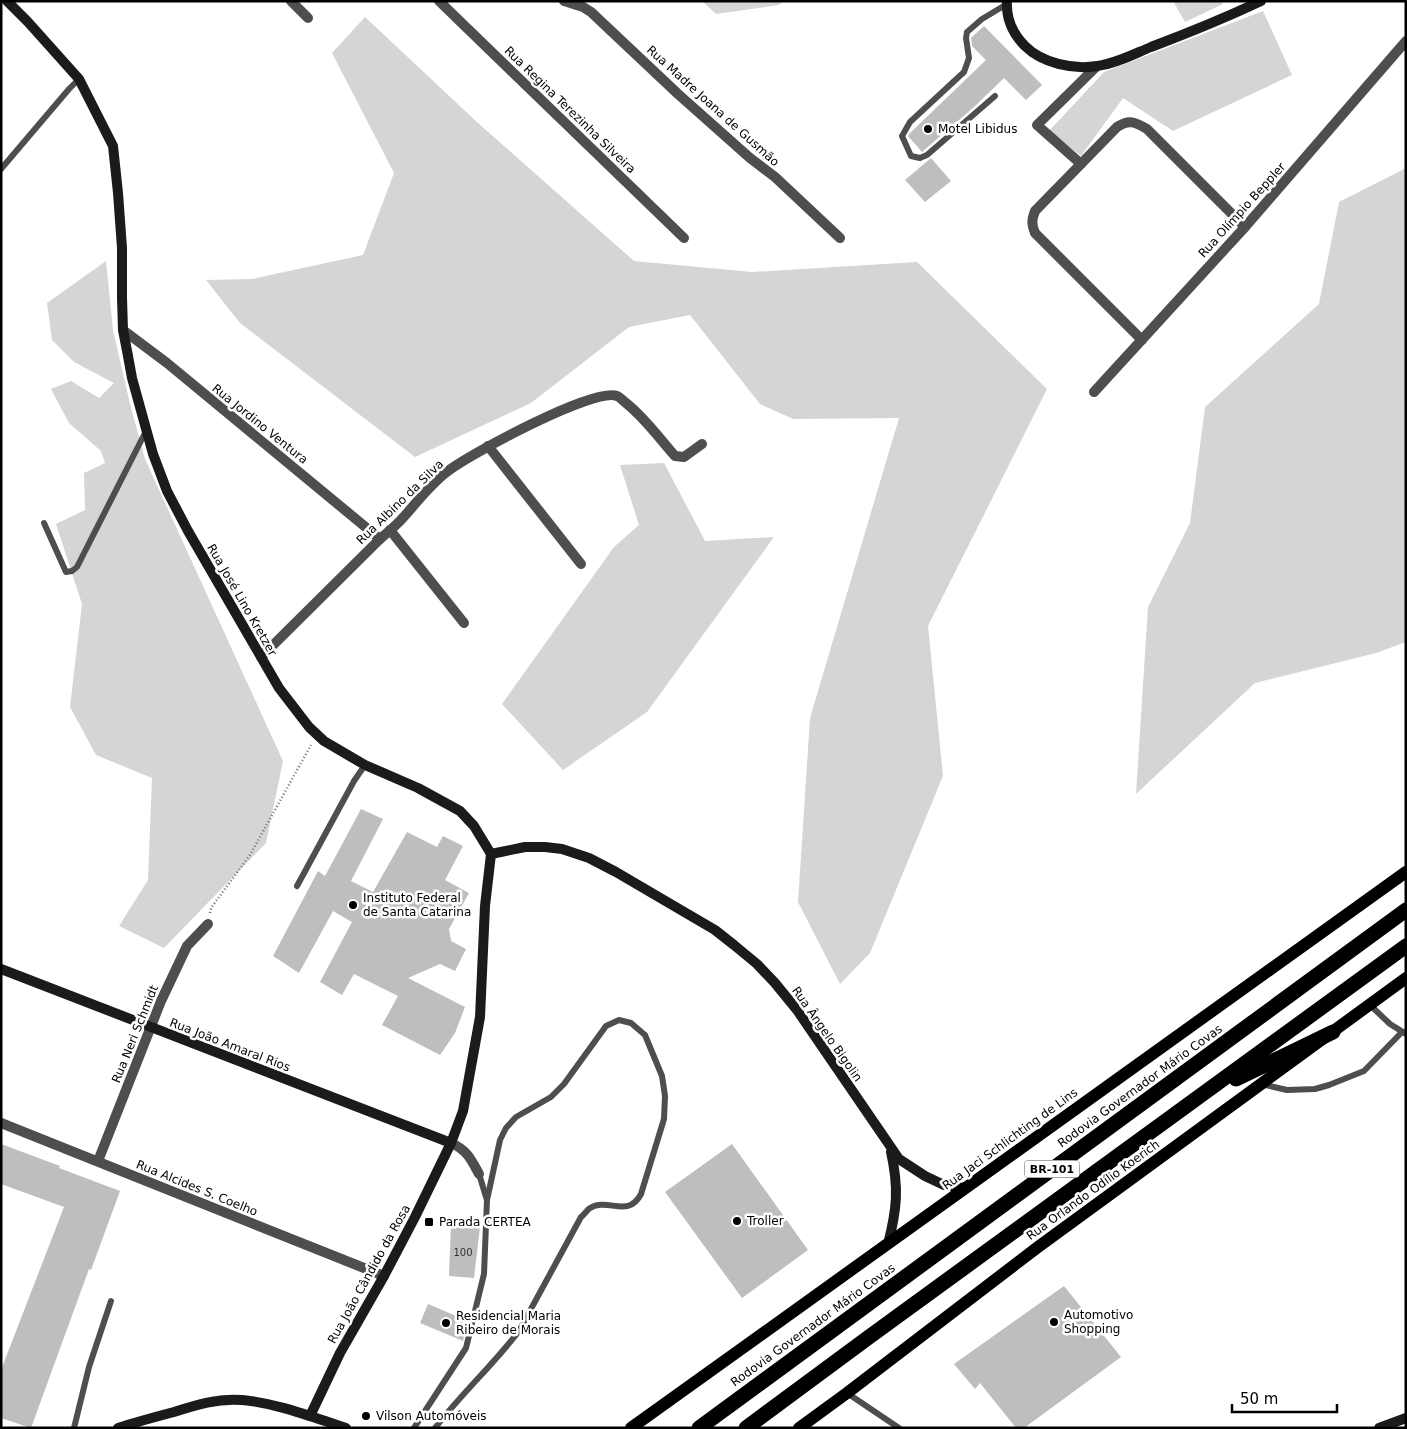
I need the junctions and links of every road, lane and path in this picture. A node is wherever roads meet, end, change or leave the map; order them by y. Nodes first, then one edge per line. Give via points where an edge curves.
1 (7, 1) edge
2 (291, 1) edge
3 (439, 1) edge
4 (564, 1) edge
5 (1261, 1) edge
6 (1007, 2) edge
7 (308, 18) dead end
8 (1406, 41) edge
9 (1096, 67) junction
10 (79, 79) junction
11 (995, 96) dead end
12 (1081, 164) junction
13 (1, 170) edge
14 (1245, 227) junction
15 (684, 238) dead end
16 (840, 238) dead end
17 (123, 330) junction
18 (1142, 340) junction
19 (1094, 392) dead end
20 (146, 430) junction
21 (702, 444) dead end
22 (488, 446) junction
23 (44, 523) dead end
24 (390, 530) junction
25 (380, 539) junction
26 (581, 564) dead end
27 (464, 623) dead end
28 (260, 657) junction
29 (317, 735) junction
30 (365, 765) junction
31 (491, 854) junction
32 (1406, 872) edge
33 (297, 886) dead end
34 (1406, 910) edge
35 (208, 924) joint
36 (1406, 946) edge
37 (1, 969) edge
38 (1406, 978) edge
39 (1370, 1005) junction
40 (150, 1027) junction
41 (1333, 1032) junction
42 (1404, 1033) edge
43 (1261, 1084) junction
44 (1201, 1096) junction
45 (1, 1122) edge
46 (451, 1144) junction
47 (890, 1146) junction
48 (98, 1161) junction
49 (479, 1174) joint
50 (965, 1188) junction
51 (487, 1200) junction
52 (888, 1244) junction
53 (384, 1276) junction
54 (111, 1300) dead end
55 (847, 1393) junction
56 (310, 1416) junction
57 (1406, 1418) edge
58 (74, 1428) edge
59 (118, 1428) edge
60 (346, 1428) edge
61 (414, 1428) edge
62 (435, 1428) edge
63 (631, 1428) edge
64 (699, 1428) edge
65 (746, 1428) edge
66 (799, 1428) edge
67 (898, 1428) edge
68 (1378, 1428) edge

1 - 10 street, Rua José Lino Kretzer
2 - 7 street
3 - 15 street, Rua Regina Terezinha Silveira
4 - 16 street, Rua Madre Joana de Gusmão via 591,12
5 - 9 street via 1193,31
6 - 9 street via 1014,32 1035,54 1056,63
6 - 11 lane via 968,32 969,58 964,72 910,122 902,136 911,156 920,158 927,155
8 - 14 street, Rua Olímpio Beppler
9 - 12 street via 1037,125
10 - 13 lane
10 - 17 street, Rua José Lino Kretzer via 113,146 122,248
12 - 14 street via 1117,127 1130,122 1139,125
12 - 18 street via 1035,211 1032,226 1039,237
14 - 18 street, Rua Olímpio Beppler
17 - 20 street, Rua José Lino Kretzer
17 - 25 street, Rua Jordino Ventura
18 - 19 street, Rua Olímpio Beppler
20 - 23 lane via 77,567 72,571 66,572
20 - 28 street, Rua José Lino Kretzer via 167,491
21 - 22 street, Rua Albino da Silva via 684,457 675,456 638,412 617,396 605,395 522,428
22 - 24 street, Rua Albino da Silva via 447,472
22 - 26 street
24 - 25 street, Rua Albino da Silva
24 - 27 street
25 - 28 street, Rua Albino da Silva
28 - 29 street, Rua José Lino Kretzer via 300,717
29 - 30 street, Rua José Lino Kretzer
29 - 35 path via 250,855 211,908
30 - 31 street, Rua José Lino Kretzer via 460,811 474,826
30 - 33 lane
31 - 46 street via 480,1017 463,1111
31 - 47 street, Rua Ângelo Bigolin via 525,847 545,847 589,858 721,935 757,964 797,1010
32 - 50 main road, Rua Jaci Schlichting de Lins
34 - 64 highway, Rodovia Governador Mário Covas / BR-101
35 - 40 street, Rua Neri Schmidt via 187,946
36 - 44 highway, BR-101
37 - 40 street, Rua João Amaral Rios
38 - 39 main road, Rua Orlando Odílio Koerich
39 - 41 main road, Rua Orlando Odílio Koerich
39 - 42 lane
40 - 46 street, Rua João Amaral Rios
40 - 48 street, Rua Neri Schmidt
41 - 43 main road, Rua Orlando Odílio Koerich
41 - 44 highway
42 - 43 lane via 1364,1071 1329,1085 1287,1090
43 - 55 main road, Rua Orlando Odílio Koerich via 1038,1247
44 - 65 highway, BR-101
45 - 48 street, Rua Alcides S. Coelho
46 - 49 street via 470,1156
46 - 53 street, Rua João Cândido da Rosa
47 - 50 street, Rua Ângelo Bigolin via 899,1159 924,1176 944,1185
47 - 52 street via 897,1178 897,1203
48 - 53 street, Rua Alcides S. Coelho
49 - 51 lane
50 - 52 main road, Rua Jaci Schlichting de Lins
51 - 61 lane via 484,1274 466,1348
51 - 62 lane via 500,1140 511,1122 564,1084 606,1026 619,1020 631,1023 645,1035 662,1076 664,1119 641,1194 630,1206 598,1206 589,1209 581,1218 519,1331
52 - 63 main road, Rua Jaci Schlichting de Lins
53 - 56 street, Rua João Cândido da Rosa via 340,1353
54 - 58 lane via 89,1366
55 - 66 main road, Rua Orlando Odílio Koerich
55 - 67 lane
56 - 59 street via 265,1404 230,1400 190,1407
56 - 60 street
57 - 68 street

